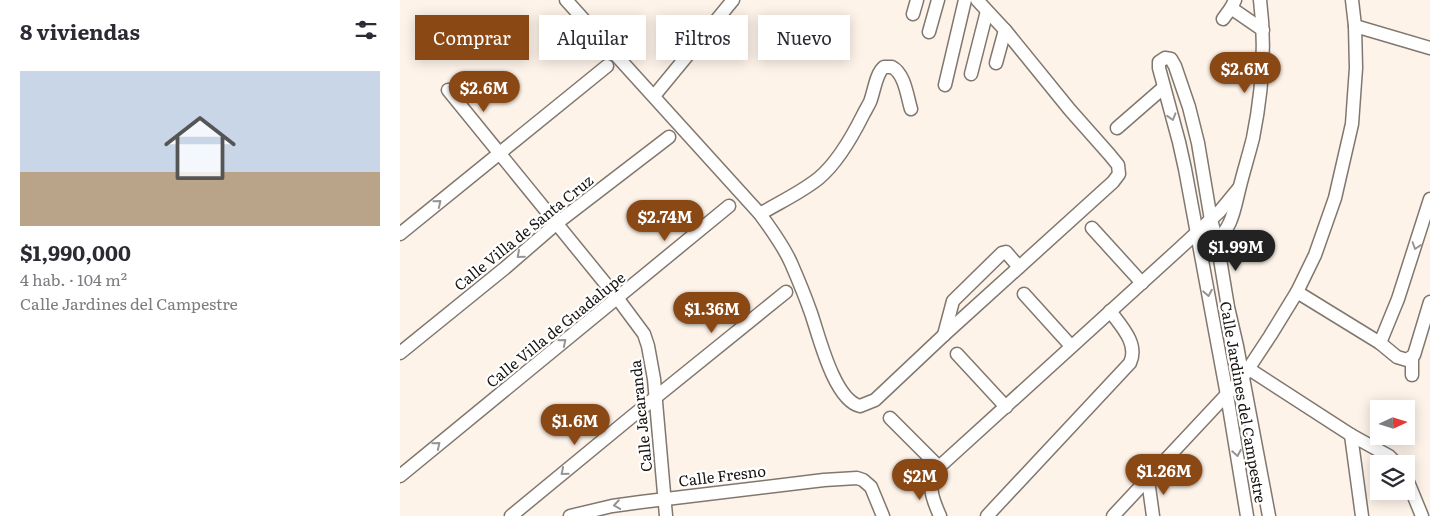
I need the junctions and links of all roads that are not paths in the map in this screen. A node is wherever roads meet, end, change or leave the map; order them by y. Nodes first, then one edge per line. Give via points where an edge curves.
1 (566, 0) edge
2 (733, 0) edge
3 (917, 0) edge
4 (938, 0) edge
5 (965, 0) edge
6 (977, 0) edge
7 (1260, 0) edge
8 (1352, 0) edge
9 (1233, 4) edge
10 (987, 11) junction
11 (913, 14) dead end
12 (1223, 19) dead end
13 (1355, 26) junction
14 (1005, 30) junction
15 (1264, 30) junction
16 (929, 32) dead end
17 (1430, 48) edge
18 (996, 63) dead end
19 (607, 66) dead end
20 (971, 74) dead end
21 (945, 85) dead end
22 (1163, 88) junction
23 (448, 90) dead end
24 (654, 96) junction
25 (911, 109) dead end
26 (1117, 128) dead end
27 (669, 137) dead end
28 (500, 153) junction
29 (1239, 188) junction
30 (1207, 194) junction
31 (1191, 196) junction
32 (1430, 199) edge
33 (729, 206) dead end
34 (760, 214) junction
35 (1211, 220) junction
36 (557, 224) junction
37 (1092, 228) dead end
38 (1196, 232) junction
39 (400, 234) edge
40 (1217, 241) junction
41 (1179, 249) junction
42 (1201, 254) junction
43 (1019, 267) junction
44 (1142, 283) junction
45 (786, 292) dead end
46 (1297, 292) junction
47 (1024, 294) dead end
48 (618, 299) junction
49 (1430, 302) edge
50 (1110, 311) junction
51 (944, 335) junction
52 (1380, 343) junction
53 (1072, 346) junction
54 (400, 353) edge
55 (957, 354) dead end
56 (1412, 358) junction
57 (1246, 373) junction
58 (1412, 375) dead end
59 (1227, 395) junction
60 (656, 397) junction
61 (1006, 408) junction
62 (890, 418) dead end
63 (1351, 434) junction
64 (1387, 455) edge
65 (938, 467) junction
66 (400, 476) edge
67 (1148, 480) junction
68 (665, 499) junction
69 (1415, 499) edge
70 (512, 516) edge
71 (570, 516) edge
72 (666, 516) edge
73 (883, 516) edge
74 (940, 516) edge
75 (987, 516) edge
76 (1113, 516) edge
77 (1153, 516) edge
78 (1248, 516) edge
79 (1269, 516) edge
80 (1362, 516) edge
81 (1422, 516) edge

1 - 24 street
2 - 24 street
3 - 11 street
4 - 16 street
5 - 21 street
6 - 10 street
7 - 15 street
8 - 13 street
9 - 12 street
9 - 15 street
10 - 14 street
10 - 20 street
13 - 17 street
13 - 46 street via 1352,124 1330,214
14 - 18 street
14 - 43 street via 1110,154 1119,169 1113,182
15 - 29 street via 1255,125
19 - 28 street
22 - 26 street
22 - 30 street, Calle Jardines del Campestre via 1158,65 1170,58 1176,66 1189,107
22 -> 31 street, Calle Jardines del Campestre
23 - 28 street, Calle Jacaranda
24 - 34 street
25 - 34 street via 898,73 892,66 884,66 857,127 825,173
27 - 36 street, Calle Villa de Santa Cruz
28 - 36 street, Calle Jacaranda
39 -> 28 street
29 - 35 street
29 - 40 street via 1232,218
30 - 31 street
30 - 35 street, Calle Jardines del Campestre
31 - 38 street, Calle Jardines del Campestre
32 -> 52 street via 1398,299
33 - 48 street, Calle Villa de Guadalupe
34 - 51 street via 790,261 832,373 850,402 860,406 875,400
35 - 38 street
35 - 40 street, Calle Jardines del Campestre
36 - 48 street, Calle Jacaranda
36 -> 54 street, Calle Villa de Santa Cruz
37 - 44 street
38 - 41 street
38 - 42 street, Calle Jardines del Campestre
40 - 42 street
40 - 57 street, Calle Jardines del Campestre via 1228,307
41 - 42 street
41 - 44 street
42 -> 59 street, Calle Jardines del Campestre
43 - 51 street
43 - 51 street via 1006,252 1002,253 954,300
44 - 50 street
45 - 60 street
46 - 52 street
46 - 57 street
47 - 53 street
48 - 60 street, Calle Jacaranda via 644,334
66 -> 48 street, Calle Villa de Guadalupe via 561,342
49 - 56 street
50 - 53 street
50 - 75 street via 1132,345 1130,363
52 - 56 street via 1397,357 1404,360
53 - 61 street
55 - 61 street
56 - 58 street
57 - 59 street
57 - 63 street
57 - 79 street, Calle Jardines del Campestre
59 - 67 street
59 -> 78 street, Calle Jardines del Campestre
60 - 68 street, Calle Jacaranda
60 -> 70 street
61 - 65 street
62 - 65 street
63 - 64 street
63 - 80 street
65 - 74 street via 931,486
67 - 76 street
67 - 77 street
68 -> 71 street, Calle Fresno
68 - 72 street, Calle Jacaranda
68 - 73 street, Calle Fresno via 857,478 869,484
69 - 81 street

